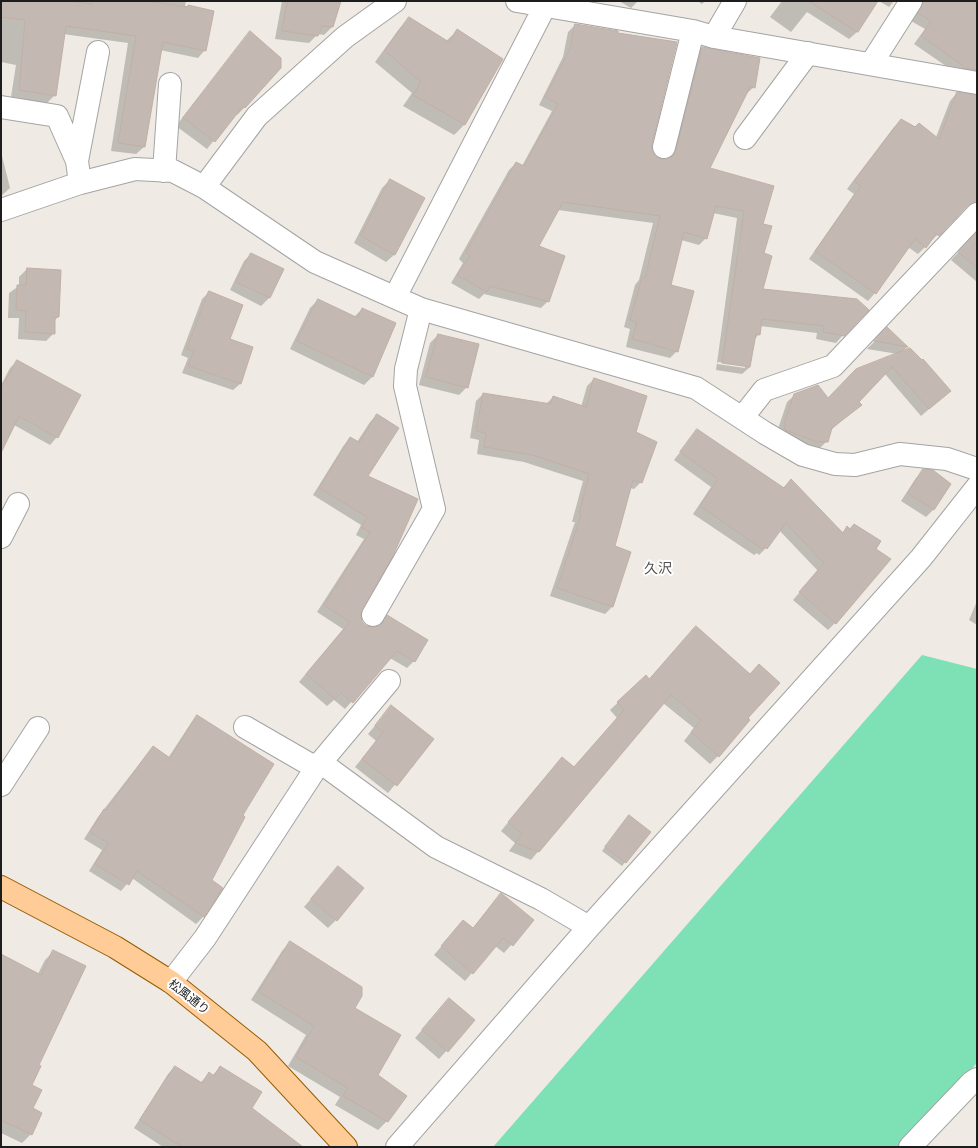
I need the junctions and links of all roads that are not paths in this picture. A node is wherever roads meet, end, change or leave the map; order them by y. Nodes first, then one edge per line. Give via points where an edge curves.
1 (395, 1) edge
2 (517, 1) edge
3 (735, 1) edge
4 (911, 1) edge
5 (544, 6) junction
6 (693, 31) junction
7 (714, 37) junction
8 (98, 52) dead end
9 (808, 53) junction
10 (870, 64) junction
11 (977, 83) edge
12 (170, 84) dead end
13 (1, 107) edge
14 (745, 138) dead end
15 (664, 147) dead end
16 (77, 161) junction
17 (164, 170) junction
18 (80, 184) junction
19 (204, 186) junction
20 (1, 210) edge
21 (977, 214) edge
22 (395, 297) junction
23 (421, 309) junction
24 (742, 418) junction
25 (977, 469) edge
26 (977, 486) edge
27 (18, 504) dead end
28 (1, 537) edge
29 (374, 615) dead end
30 (389, 680) dead end
31 (245, 726) dead end
32 (38, 728) dead end
33 (318, 765) junction
34 (1, 785) edge
35 (1, 888) edge
36 (589, 927) junction
37 (171, 982) junction
38 (977, 1079) edge
39 (346, 1147) edge
40 (397, 1147) edge
41 (910, 1147) edge

1 - 19 street via 345,37 257,116
2 - 5 street
3 - 7 street
4 - 10 street
5 - 6 street
5 - 22 street
6 - 7 street
6 - 15 street
7 - 9 street
8 - 16 street
9 - 10 street
9 - 14 street
10 - 11 street
12 - 17 street
13 - 16 street via 57,116
16 - 18 street
17 - 18 street via 135,169
17 - 19 street via 173,171
18 - 20 street
19 - 22 street via 315,262
21 - 24 street via 833,366 764,390
22 - 23 street
23 - 24 street via 696,388
23 - 29 street via 406,369 405,386 434,509
24 - 25 street via 765,434 804,454 836,464 855,465 900,454 947,459
26 - 36 street via 921,558
27 - 28 street
30 - 33 street
31 - 33 street
32 - 34 street
33 - 36 street via 436,847 540,898
33 - 37 street via 205,938
35 - 37 main road, 松風通り via 115,948
36 - 40 street
37 - 39 main road, 松風通り via 257,1051
38 - 41 street

